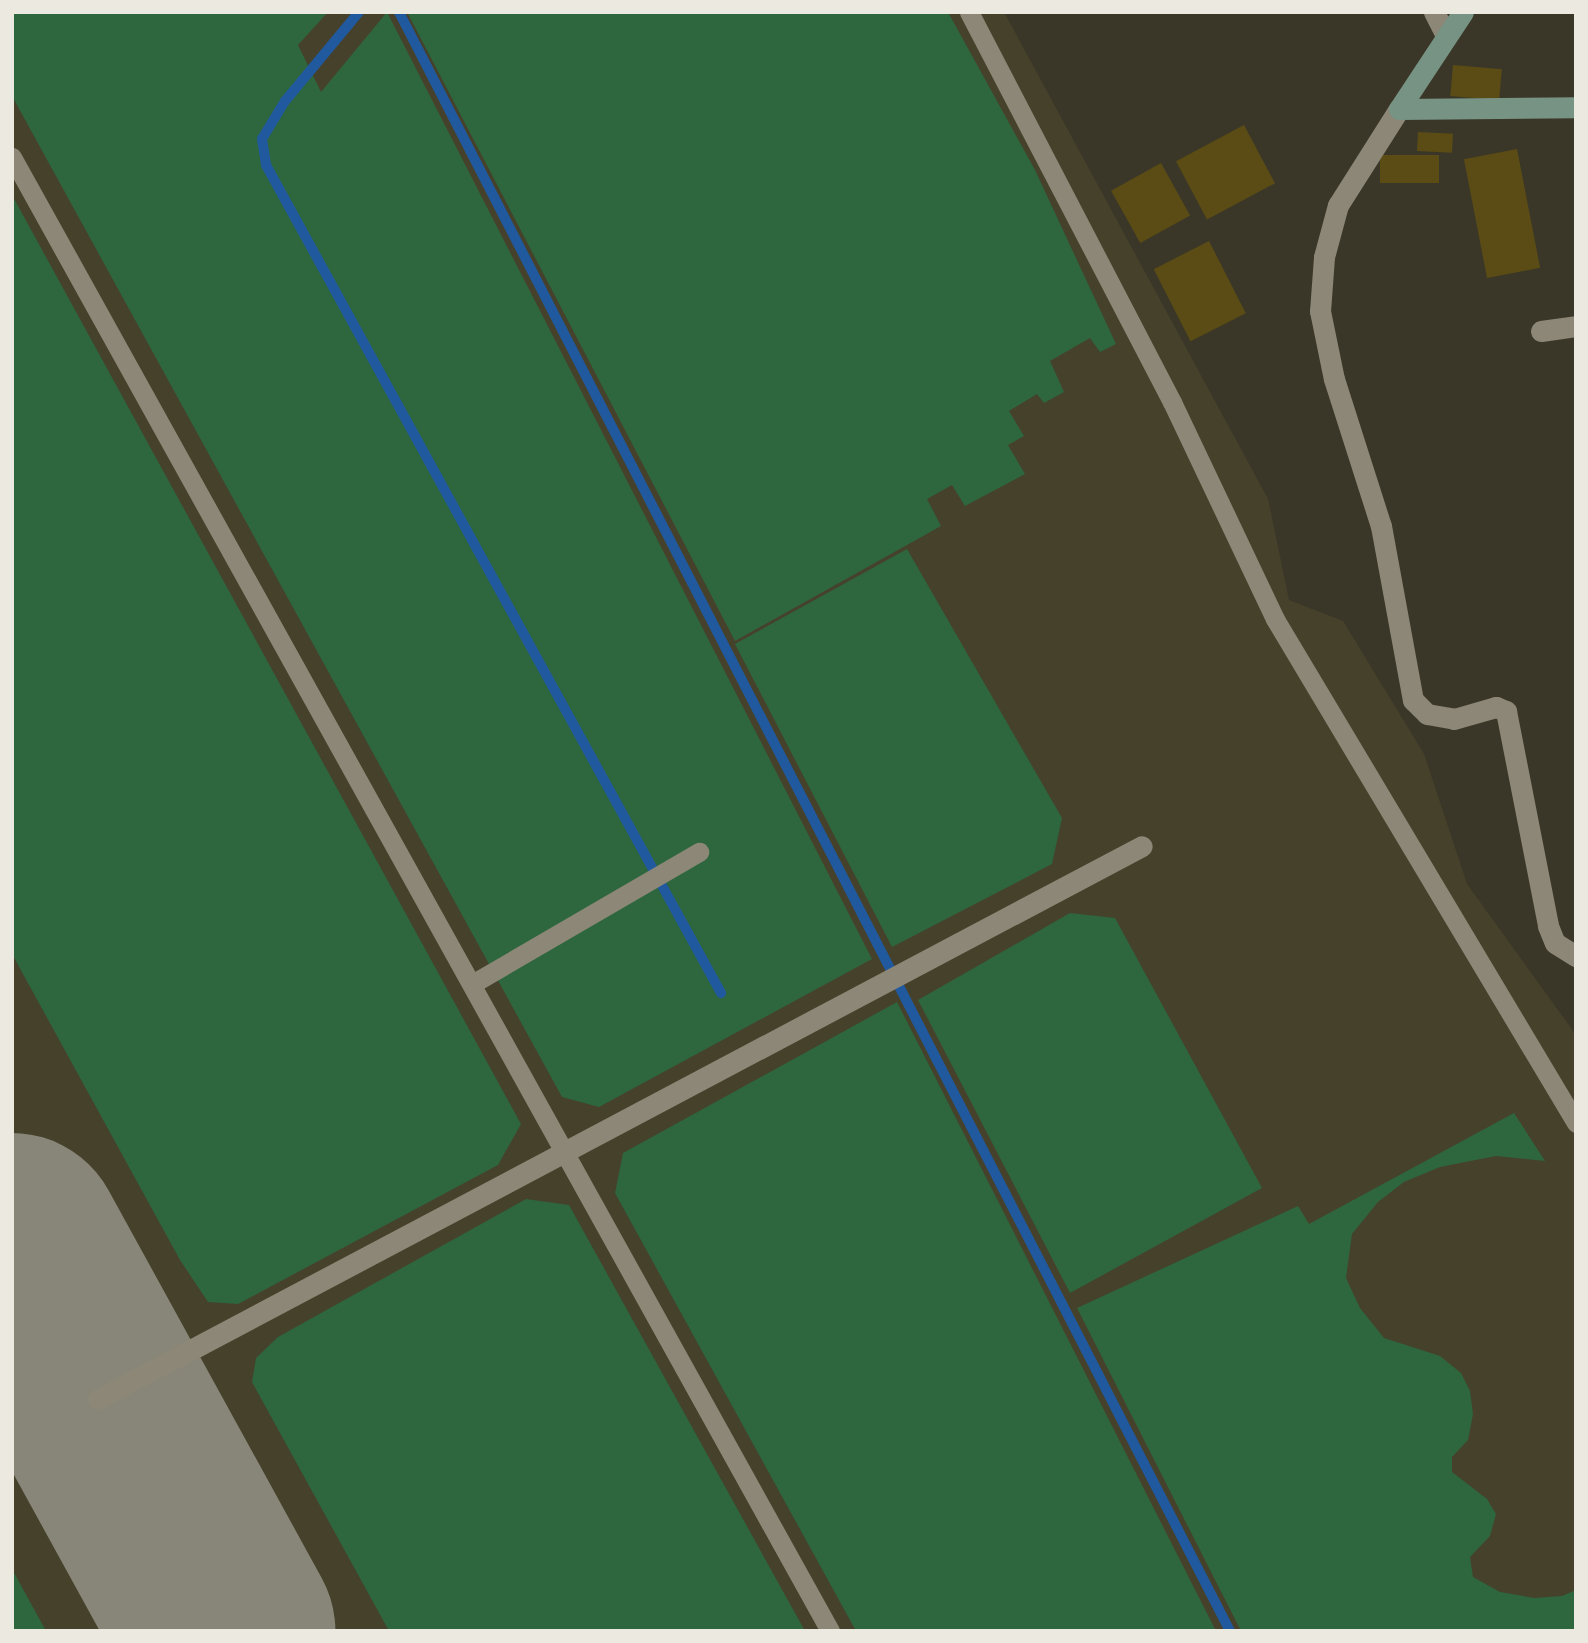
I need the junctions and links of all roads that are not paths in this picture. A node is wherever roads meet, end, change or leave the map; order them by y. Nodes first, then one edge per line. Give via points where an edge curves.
1 (969, 12) edge
2 (1434, 12) edge
3 (1463, 12) edge
4 (1445, 34) junction
5 (1576, 107) edge
6 (1399, 108) junction
7 (12, 157) edge
8 (1576, 326) edge
9 (1541, 331) dead end
10 (1142, 846) dead end
11 (699, 852) dead end
12 (1576, 956) edge
13 (472, 984) junction
14 (1576, 1123) edge
15 (566, 1153) junction
16 (98, 1399) dead end
17 (830, 1631) edge

1 - 14 lane via 1171,402 1275,620
2 - 4 street
3 - 4 street
4 - 6 street
5 - 6 street
6 - 12 street via 1350,180 1324,257 1320,311 1334,379 1381,526 1413,700 1427,714 1454,719 1476,710 1496,707 1506,711 1548,926 1555,943
7 - 13 lane
8 - 9 street
10 - 15 street
11 - 13 lane
13 - 15 lane
15 - 16 street
15 - 17 lane

